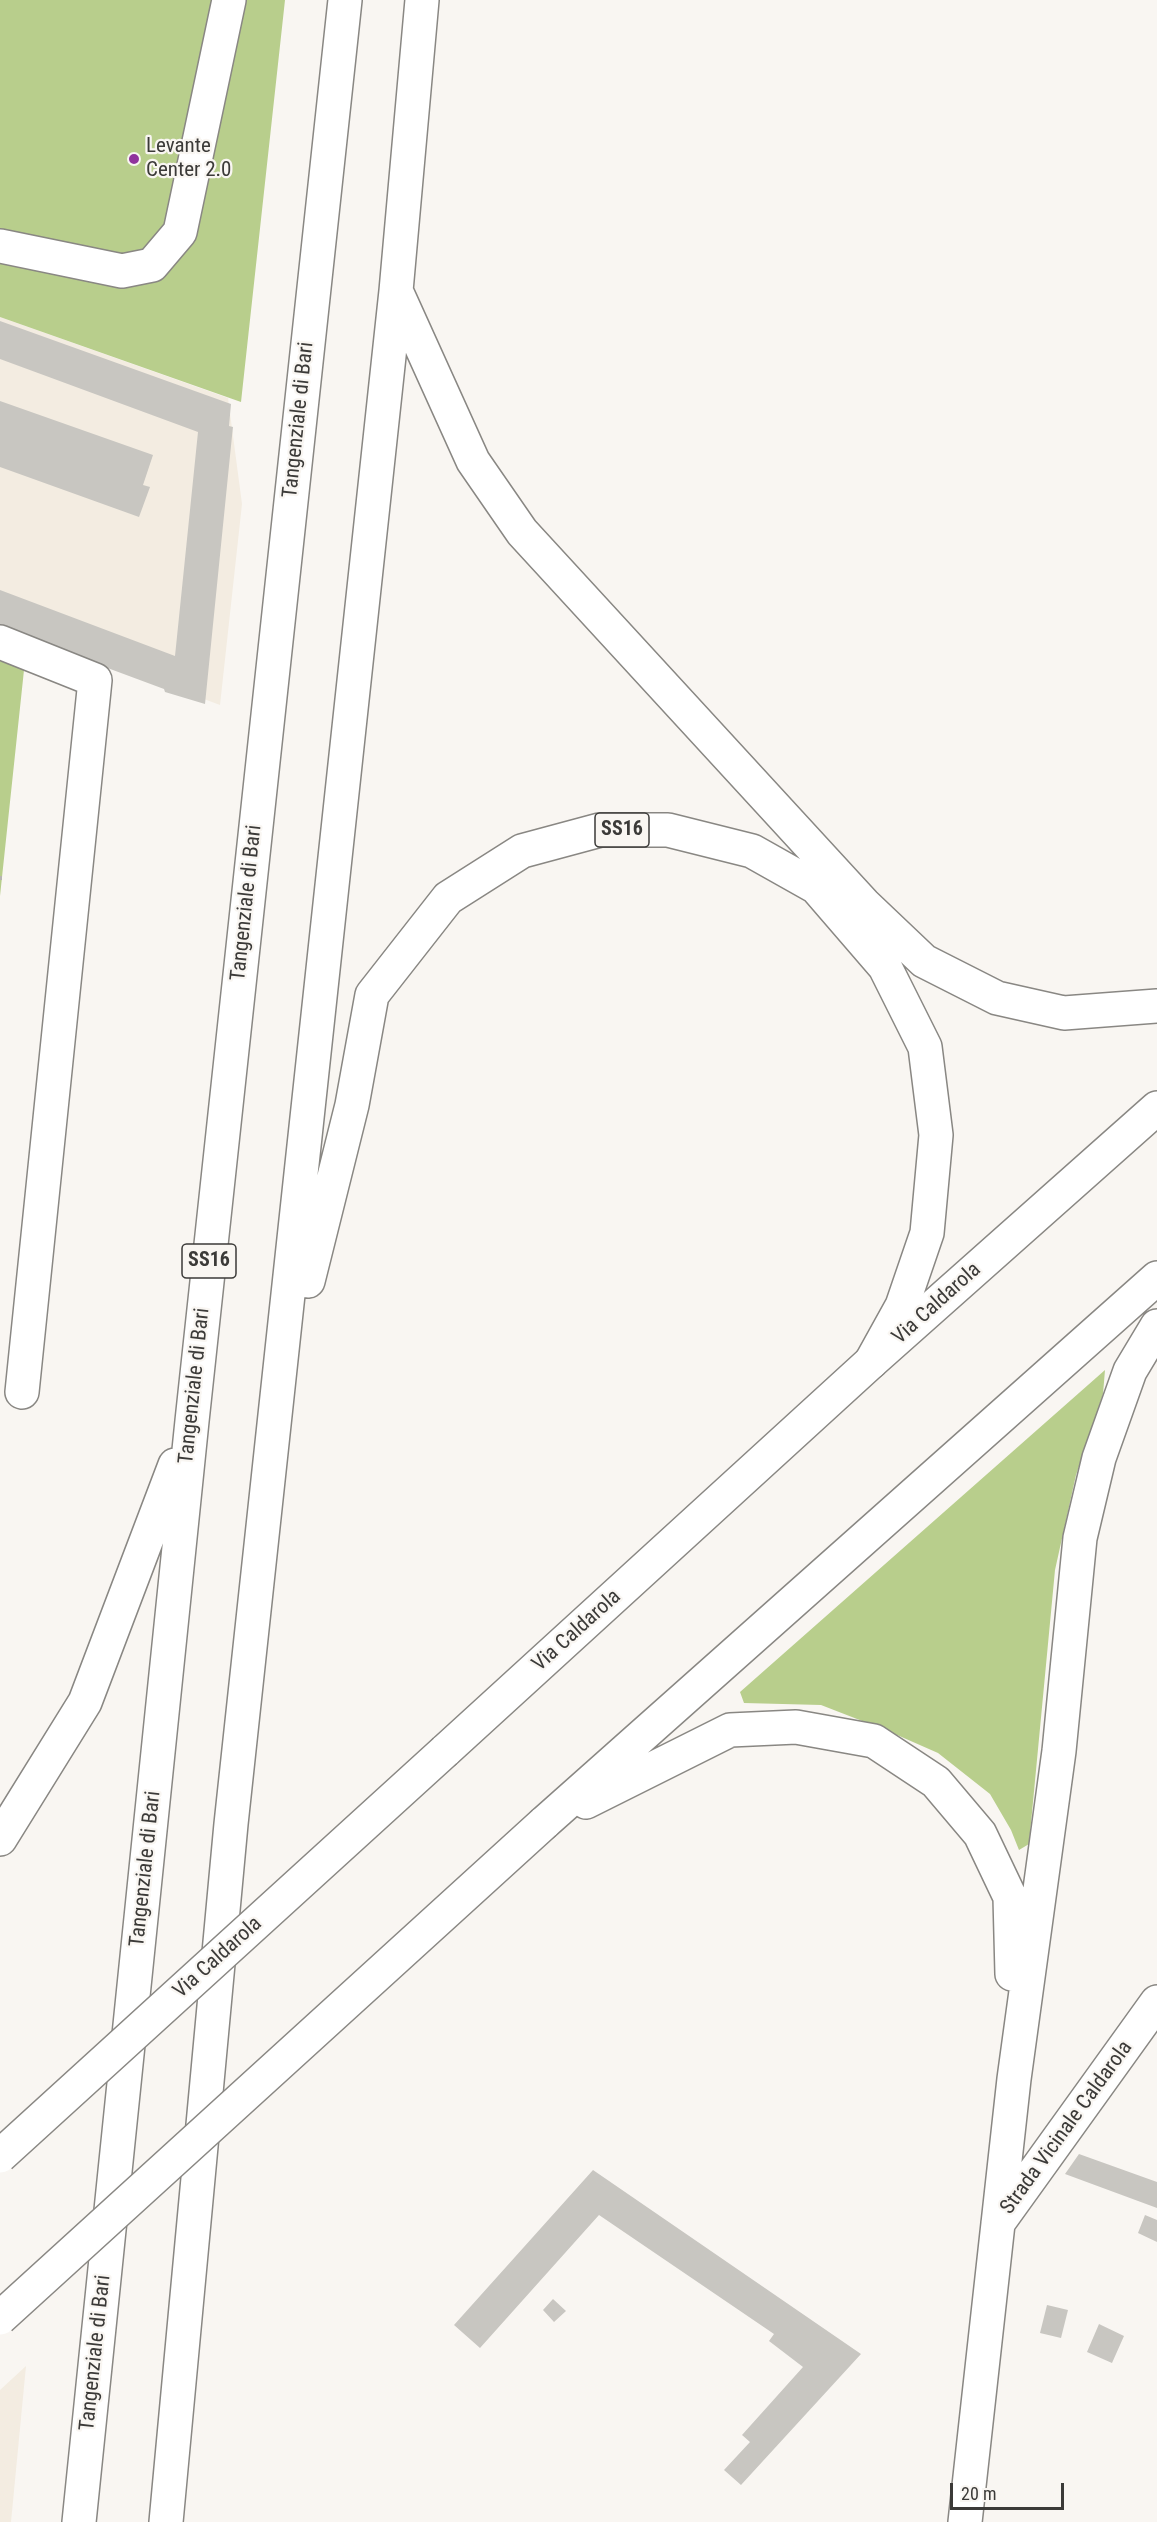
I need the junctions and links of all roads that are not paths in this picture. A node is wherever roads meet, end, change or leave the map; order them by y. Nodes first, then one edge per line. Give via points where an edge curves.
1 (229, 0) edge
2 (345, 0) edge
3 (422, 0) edge
4 (0, 246) edge
5 (396, 291) junction
6 (0, 642) edge
7 (1157, 1006) edge
8 (1157, 1108) edge
9 (1157, 1278) edge
10 (1157, 1326) edge
11 (871, 1362) junction
12 (22, 1392) dead end
13 (279, 1400) junction
14 (192, 1422) junction
15 (544, 1823) junction
16 (0, 1839) edge
17 (1157, 2002) edge
18 (1014, 2079) junction
19 (0, 2156) edge
20 (998, 2225) junction
21 (0, 2318) edge
22 (79, 2522) edge
23 (166, 2522) edge
24 (965, 2522) edge

1 - 4 main road via 180,232 152,265 122,271
2 - 14 main road, Tangenziale di Bari / SS16
3 - 5 main road, SS16
5 - 7 main road via 473,461 522,532 864,904 924,961 997,998 1064,1013
5 - 13 main road, SS16
6 - 12 main road via 95,680
8 - 11 main road, Via Caldarola
9 - 15 main road
10 - 18 main road via 1130,1371 1106,1436 1080,1538 1059,1751
11 - 13 main road, SS16 via 902,1306 927,1233 936,1135 925,1047 885,967 816,887 752,851 668,830 600,830 522,851 448,898 372,995 352,1105
11 - 19 main road, Via Caldarola, bridge
13 - 23 main road, SS16 via 231,1824
14 - 16 main road, SS16 via 86,1702
14 - 22 main road, Tangenziale di Bari / SS16
15 - 18 main road via 730,1730 796,1727 874,1741 936,1782 980,1834 1010,1897
15 - 21 main road, bridge
17 - 20 main road, Strada Vicinale Caldarola
18 - 20 main road
20 - 24 main road

